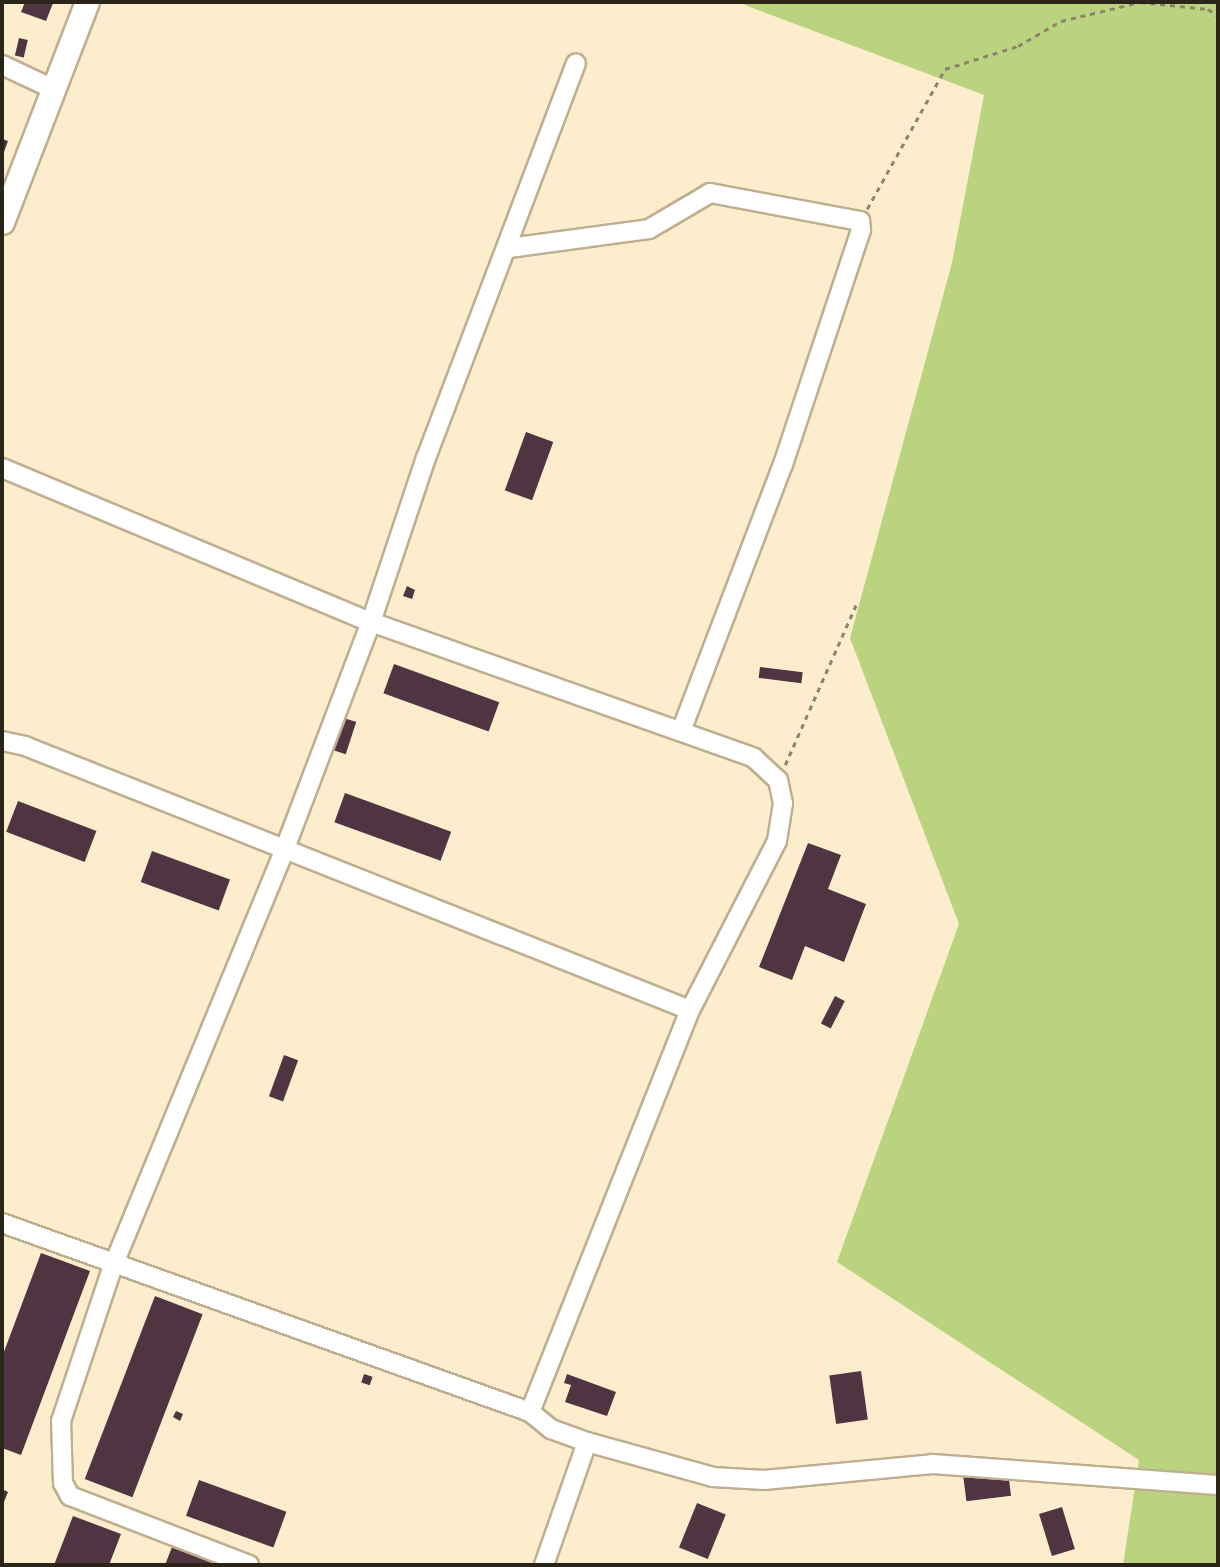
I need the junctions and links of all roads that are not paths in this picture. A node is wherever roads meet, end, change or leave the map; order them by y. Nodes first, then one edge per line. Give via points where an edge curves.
1 (88, 2) edge
2 (576, 64) dead end
3 (2, 65) edge
4 (51, 88) junction
5 (2, 222) edge
6 (509, 248) junction
7 (2, 468) edge
8 (371, 622) junction
9 (681, 731) junction
10 (2, 741) edge
11 (284, 851) junction
12 (690, 1010) junction
13 (2, 1223) edge
14 (113, 1266) junction
15 (530, 1412) junction
16 (587, 1442) junction
17 (1218, 1485) edge
18 (249, 1565) edge
19 (544, 1565) edge

1 - 4 main road
2 - 6 street
3 - 4 street
4 - 5 main road
6 - 8 street via 426,458
6 - 9 street via 649,229 710,193 860,221 861,230 783,464
7 - 8 street
8 - 9 street
8 - 11 street
9 - 12 street via 754,758 778,780 783,803 776,841
10 - 11 street via 25,746
11 - 12 street
11 - 14 street
12 - 15 street
13 - 14 street
14 - 15 street
14 - 18 street via 61,1421 63,1483 69,1496
15 - 16 street via 551,1429
16 - 17 street via 726,1478 764,1480 932,1464
16 - 19 street

